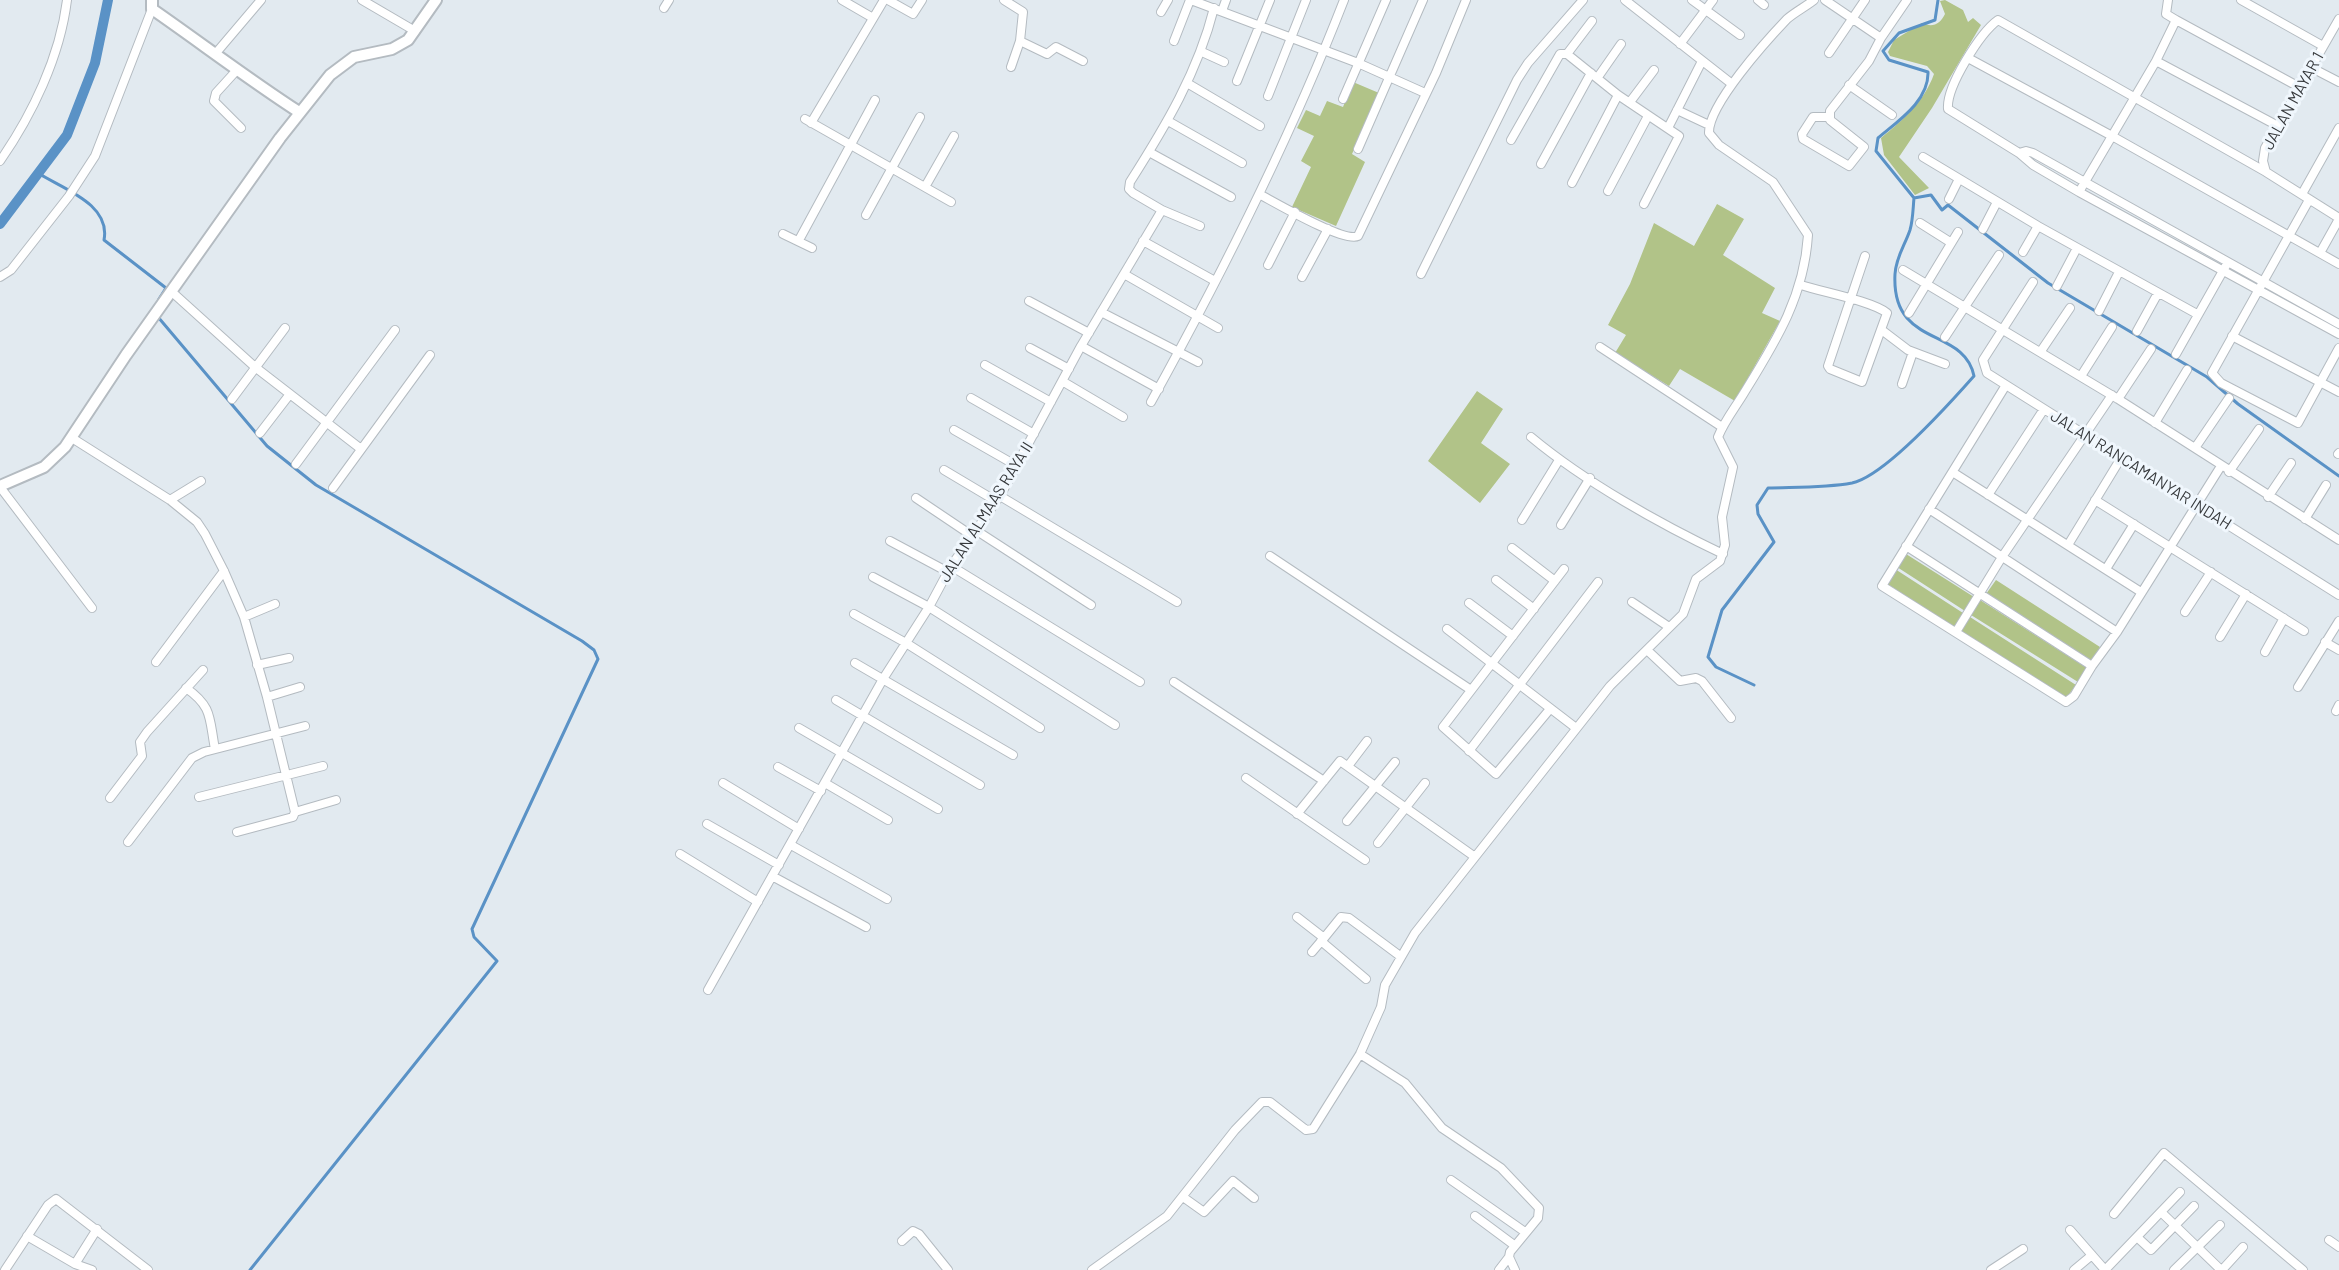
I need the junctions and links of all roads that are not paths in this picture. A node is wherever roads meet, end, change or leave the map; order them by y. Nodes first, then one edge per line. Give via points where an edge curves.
1 (67, 0) edge
2 (261, 0) edge
3 (362, 0) edge
4 (436, 0) edge
5 (669, 0) edge
6 (842, 0) edge
7 (886, 0) edge
8 (922, 0) edge
9 (1004, 0) edge
10 (1168, 0) edge
11 (1190, 0) edge
12 (1226, 0) edge
13 (1270, 0) edge
14 (1306, 0) edge
15 (1344, 0) edge
16 (1386, 0) edge
17 (1423, 0) edge
18 (1466, 0) edge
19 (1583, 0) edge
20 (1625, 0) edge
21 (1692, 0) edge
22 (1713, 0) edge
23 (1814, 0) edge
24 (1826, 0) edge
25 (1865, 0) edge
26 (1907, 0) edge
27 (2168, 0) edge
28 (2241, 0) edge
29 (152, 4) edge
30 (664, 8) dead end
31 (1218, 10) junction
32 (1706, 10) junction
33 (1161, 12) dead end
34 (873, 18) junction
35 (1854, 19) junction
36 (2339, 19) edge
37 (2175, 20) junction
38 (1592, 21) dead end
39 (1261, 26) junction
40 (414, 32) junction
41 (1740, 35) dead end
42 (1292, 37) junction
43 (1881, 38) junction
44 (1020, 40) junction
45 (1174, 41) dead end
46 (1622, 44) dead end
47 (1680, 44) junction
48 (2323, 46) junction
49 (1324, 50) junction
50 (1202, 52) junction
51 (216, 53) junction
52 (1829, 53) dead end
53 (1567, 54) junction
54 (1968, 58) junction
55 (1083, 61) dead end
56 (1702, 61) junction
57 (2156, 61) junction
58 (1224, 62) dead end
59 (1358, 63) junction
60 (1011, 67) dead end
61 (2312, 68) junction
62 (1654, 70) dead end
63 (236, 71) junction
64 (1594, 75) junction
65 (1391, 76) junction
66 (1238, 81) dead end
67 (2339, 82) edge
68 (1187, 83) junction
69 (1732, 84) junction
70 (1849, 85) junction
71 (2301, 88) junction
72 (1425, 93) junction
73 (1618, 95) junction
74 (1268, 96) dead end
75 (2133, 98) junction
76 (875, 99) dead end
77 (1343, 99) dead end
78 (1630, 102) junction
79 (1677, 110) junction
80 (299, 112) junction
81 (1892, 115) dead end
82 (1648, 116) junction
83 (920, 117) dead end
84 (1829, 117) junction
85 (1168, 121) junction
86 (1709, 124) junction
87 (1260, 126) dead end
88 (2278, 126) junction
89 (241, 128) dead end
90 (1668, 128) junction
91 (2339, 128) edge
92 (954, 136) dead end
93 (2112, 136) junction
94 (1511, 140) dead end
95 (852, 146) junction
96 (1358, 149) dead end
97 (1149, 152) junction
98 (2019, 153) junction
99 (1923, 157) dead end
100 (0, 161) edge
101 (1242, 163) dead end
102 (1541, 164) dead end
103 (891, 168) junction
104 (2266, 172) junction
105 (1959, 179) junction
106 (2085, 181) junction
107 (1572, 183) dead end
108 (925, 187) junction
109 (1608, 191) dead end
110 (2079, 192) junction
111 (1259, 194) junction
112 (1231, 197) dead end
113 (2306, 197) junction
114 (1949, 199) dead end
115 (951, 202) dead end
116 (1997, 202) junction
117 (1644, 204) dead end
118 (1162, 210) junction
119 (1295, 212) junction
120 (866, 215) dead end
121 (2339, 218) edge
122 (1920, 223) dead end
123 (1200, 226) dead end
124 (2038, 226) junction
125 (1329, 229) junction
126 (1983, 230) dead end
127 (1958, 232) dead end
128 (783, 234) dead end
129 (2291, 236) junction
130 (799, 240) junction
131 (1143, 241) junction
132 (1950, 242) junction
133 (812, 248) dead end
134 (2077, 248) junction
135 (2023, 252) dead end
136 (2320, 253) junction
137 (1999, 255) dead end
138 (1865, 256) dead end
139 (2228, 262) junction
140 (2339, 264) edge
141 (1268, 265) dead end
142 (1903, 270) dead end
143 (2119, 272) junction
144 (2222, 273) junction
145 (1124, 274) junction
146 (1421, 274) dead end
147 (1302, 277) dead end
148 (0, 278) edge
149 (1215, 281) junction
150 (2262, 281) junction
151 (2033, 282) dead end
152 (1928, 284) junction
153 (1801, 285) junction
154 (2057, 286) dead end
155 (2257, 291) junction
156 (172, 292) junction
157 (2158, 293) junction
158 (1852, 300) junction
159 (1029, 301) dead end
160 (1965, 305) junction
161 (2070, 308) dead end
162 (2099, 311) dead end
163 (1101, 312) junction
164 (1909, 313) dead end
165 (2197, 314) junction
166 (1198, 318) junction
167 (2339, 324) edge
168 (2112, 327) dead end
169 (285, 328) dead end
170 (1218, 328) dead end
171 (2004, 328) junction
172 (395, 330) dead end
173 (1883, 331) junction
174 (2137, 331) dead end
175 (1089, 333) junction
176 (2339, 334) edge
177 (2232, 336) junction
178 (1945, 338) dead end
179 (1082, 346) junction
180 (1600, 347) dead end
181 (1030, 348) dead end
182 (2339, 348) edge
183 (2151, 349) dead end
184 (2042, 351) junction
185 (1178, 352) junction
186 (1913, 352) junction
187 (2176, 354) dead end
188 (430, 355) dead end
189 (1198, 362) dead end
190 (1945, 364) dead end
191 (985, 365) dead end
192 (255, 367) junction
193 (1069, 369) junction
194 (2187, 370) dead end
195 (2081, 376) junction
196 (1062, 381) junction
197 (2321, 381) junction
198 (1902, 384) dead end
199 (2006, 385) junction
200 (1159, 389) junction
201 (2339, 392) edge
202 (290, 394) junction
203 (2115, 397) junction
204 (970, 398) dead end
205 (2229, 398) dead end
206 (231, 399) dead end
207 (1051, 402) junction
208 (1151, 402) dead end
209 (2043, 409) junction
210 (1123, 417) dead end
211 (327, 423) junction
212 (2156, 423) junction
213 (1722, 427) junction
214 (2259, 429) dead end
215 (954, 430) dead end
216 (260, 433) dead end
217 (1034, 434) junction
218 (2084, 435) junction
219 (1531, 436) dead end
220 (72, 438) junction
221 (2195, 448) junction
222 (361, 449) junction
223 (2121, 458) junction
224 (1559, 460) junction
225 (2291, 463) dead end
226 (296, 464) dead end
227 (1017, 466) junction
228 (2221, 466) junction
229 (944, 470) dead end
230 (2229, 471) junction
231 (1954, 473) junction
232 (1590, 478) junction
233 (201, 481) dead end
234 (2326, 485) dead end
235 (0, 487) edge
236 (333, 488) dead end
237 (1988, 495) junction
238 (2268, 497) junction
239 (916, 498) dead end
240 (998, 499) junction
241 (170, 500) junction
242 (2095, 500) junction
243 (2195, 505) junction
244 (1929, 508) junction
245 (2027, 519) junction
246 (2305, 519) junction
247 (1522, 520) dead end
248 (2134, 524) junction
249 (1561, 525) dead end
250 (973, 532) junction
251 (2339, 540) edge
252 (890, 541) dead end
253 (2068, 545) junction
254 (1906, 546) junction
255 (2170, 546) junction
256 (1512, 548) dead end
257 (1723, 554) junction
258 (1270, 556) dead end
259 (2002, 557) junction
260 (949, 569) junction
261 (1564, 569) dead end
262 (2106, 569) junction
263 (224, 571) junction
264 (2211, 572) junction
265 (873, 577) dead end
266 (1496, 580) dead end
267 (1555, 581) junction
268 (1598, 582) dead end
269 (2141, 592) junction
270 (2246, 594) junction
271 (1980, 595) junction
272 (2339, 595) edge
273 (1177, 602) dead end
274 (1632, 602) dead end
275 (1469, 603) dead end
276 (275, 604) dead end
277 (1091, 605) dead end
278 (929, 607) junction
279 (92, 608) dead end
280 (1534, 609) junction
281 (2185, 612) dead end
282 (854, 614) dead end
283 (244, 617) junction
284 (2284, 618) junction
285 (2339, 621) edge
286 (1669, 627) junction
287 (1447, 629) dead end
288 (2304, 631) dead end
289 (2117, 632) junction
290 (1956, 633) junction
291 (1514, 636) junction
292 (2220, 637) dead end
293 (2325, 642) junction
294 (906, 643) junction
295 (1647, 650) junction
296 (2339, 651) edge
297 (2265, 652) dead end
298 (289, 658) dead end
299 (156, 662) dead end
300 (855, 663) dead end
301 (1492, 664) junction
302 (257, 665) junction
303 (2092, 666) junction
304 (203, 670) dead end
305 (883, 679) junction
306 (1140, 682) dead end
307 (1174, 682) dead end
308 (1521, 686) junction
309 (300, 687) dead end
310 (2298, 687) dead end
311 (186, 688) junction
312 (1471, 690) junction
313 (267, 697) junction
314 (836, 700) dead end
315 (1550, 709) junction
316 (863, 716) junction
317 (1731, 718) dead end
318 (1115, 725) dead end
319 (305, 726) dead end
320 (799, 728) dead end
321 (1040, 728) dead end
322 (1576, 728) junction
323 (275, 733) junction
324 (1367, 741) dead end
325 (215, 749) junction
326 (843, 752) junction
327 (1469, 752) junction
328 (1013, 755) dead end
329 (1395, 762) dead end
330 (323, 766) dead end
331 (1348, 766) junction
332 (778, 767) dead end
333 (285, 774) junction
334 (1246, 778) dead end
335 (1324, 781) junction
336 (723, 783) dead end
337 (825, 783) junction
338 (1425, 783) dead end
339 (980, 785) dead end
340 (1376, 786) junction
341 (820, 791) junction
342 (199, 797) dead end
343 (110, 798) dead end
344 (336, 800) dead end
345 (938, 808) dead end
346 (1407, 808) junction
347 (295, 812) junction
348 (1297, 814) junction
349 (888, 820) dead end
350 (1347, 821) dead end
351 (706, 824) dead end
352 (800, 828) junction
353 (237, 832) dead end
354 (128, 842) dead end
355 (1378, 843) dead end
356 (790, 844) junction
357 (680, 854) dead end
358 (1475, 857) junction
359 (1365, 860) dead end
360 (779, 864) junction
361 (772, 876) junction
362 (887, 898) dead end
363 (758, 902) junction
364 (1297, 917) dead end
365 (866, 927) dead end
366 (1322, 940) junction
367 (1312, 952) dead end
368 (1400, 956) junction
369 (1366, 979) dead end
370 (708, 990) dead end
371 (1360, 1054) junction
372 (1451, 1180) dead end
373 (2180, 1192) dead end
374 (1183, 1197) junction
375 (1254, 1198) dead end
376 (2194, 1206) dead end
377 (2161, 1212) junction
378 (2114, 1214) dead end
379 (1474, 1216) dead end
380 (2175, 1225) junction
381 (2220, 1225) dead end
382 (97, 1229) junction
383 (2070, 1230) dead end
384 (1525, 1232) junction
385 (27, 1236) junction
386 (2138, 1238) junction
387 (902, 1240) dead end
388 (2330, 1240) dead end
389 (1514, 1245) junction
390 (2198, 1246) junction
391 (2243, 1247) dead end
392 (2339, 1247) edge
393 (2023, 1249) dead end
394 (2092, 1255) junction
395 (1509, 1257) junction
396 (75, 1264) junction
397 (5, 1270) edge
398 (92, 1270) edge
399 (148, 1270) edge
400 (948, 1270) edge
401 (1092, 1270) edge
402 (1499, 1270) edge
403 (1515, 1270) edge
404 (1991, 1270) edge
405 (2074, 1270) edge
406 (2105, 1270) edge
407 (2174, 1270) edge
408 (2221, 1270) edge
409 (2303, 1270) edge

1 - 100 street via 65,19 49,66 20,132
2 - 51 street
3 - 40 street
4 - 40 street
5 - 30 street
6 - 34 street
7 - 8 street via 913,14
7 - 34 street
9 - 44 street via 1023,12
10 - 33 street
11 - 31 street
11 - 45 street
12 - 31 street
13 - 39 street
14 - 42 street
15 - 49 street
16 - 59 street
17 - 65 street
18 - 72 street
19 - 146 street via 1517,80
20 - 47 street
21 - 32 street
22 - 32 street
23 - 69 street via 1790,17
24 - 35 street
25 - 35 street
26 - 43 street
27 - 37 street via 2166,14
28 - 48 street
29 - 51 street
29 - 148 street via 95,156 69,196 11,270
31 - 39 street
31 - 50 street
32 - 41 street
32 - 47 street
34 - 95 street via 808,121
35 - 43 street
35 - 52 street
36 - 48 street, JALAN MAYAR 1
37 - 57 street
37 - 71 street
38 - 53 street
39 - 42 street
39 - 66 street
40 - 80 street via 393,49 354,57 343,64
42 - 49 street
42 - 74 street
43 - 70 street via 1869,61
44 - 55 street via 1047,54 1056,47
44 - 60 street
46 - 64 street
47 - 56 street
48 - 61 street, JALAN MAYAR 1
49 - 59 street
49 - 111 street via 1289,135
50 - 58 street
50 - 68 street
51 - 63 street
53 - 64 street
53 - 94 street via 1560,54
54 - 75 street via 1988,27 1998,20
54 - 93 street
54 - 98 street via 1947,99 1948,109
56 - 69 street
56 - 79 street
57 - 75 street
57 - 88 street
59 - 65 street
59 - 77 street
61 - 67 street
61 - 71 street, JALAN MAYAR 1
62 - 78 street
63 - 80 street
63 - 89 street via 216,93 214,101
64 - 73 street
64 - 102 street
65 - 72 street
65 - 96 street
68 - 85 street
68 - 87 street
69 - 86 street
70 - 81 street
70 - 84 street
71 - 88 street, JALAN MAYAR 1
72 - 125 street via 1358,236 1352,238
73 - 78 street
73 - 107 street
75 - 93 street
75 - 104 street
76 - 95 street
78 - 82 street
79 - 86 street
79 - 90 street
80 - 156 street
82 - 90 street
82 - 109 street
83 - 103 street
84 - 84 street via 1813,117 1803,139 1849,166 1864,147
85 - 97 street
85 - 101 street
86 - 153 street via 1709,133 1719,145 1773,182 1807,230
88 - 104 street, JALAN MAYAR 1 via 2263,154
90 - 117 street via 1679,138
91 - 113 street
92 - 108 street
93 - 106 street
93 - 129 street
95 - 103 street
95 - 130 street
97 - 112 street
97 - 118 street via 1130,182 1130,189
98 - 106 street via 2033,153
98 - 110 street
99 - 105 street
103 - 108 street
103 - 120 street
104 - 113 street, JALAN MAYAR 1
105 - 114 street
105 - 116 street
106 - 110 street
106 - 139 street
108 - 115 street
110 - 144 street
111 - 119 street
111 - 149 street
113 - 121 street, JALAN MAYAR 1
113 - 129 street
116 - 124 street
116 - 126 street
118 - 123 street
118 - 131 street, JALAN ALMAAS RAYA II
119 - 125 street
119 - 141 street
121 - 136 street
122 - 132 street
124 - 134 street
124 - 135 street
125 - 147 street
127 - 132 street
128 - 130 street
129 - 136 street
129 - 150 street
130 - 133 street
131 - 145 street, JALAN ALMAAS RAYA II
131 - 149 street
132 - 152 street
134 - 143 street
134 - 154 street
136 - 140 street
137 - 160 street
138 - 158 street
139 - 144 street
139 - 150 street
142 - 152 street
143 - 157 street
143 - 162 street
144 - 155 street
144 - 165 street
145 - 163 street, JALAN ALMAAS RAYA II
145 - 166 street
149 - 166 street
150 - 155 street
150 - 167 street
151 - 171 street
152 - 160 street
152 - 164 street
153 - 158 street
153 - 213 street via 1778,338
155 - 176 street
155 - 177 street
156 - 192 street
156 - 220 street
157 - 165 street
157 - 174 street
158 - 173 street via 1887,313
158 - 173 street via 1828,368 1862,382
159 - 175 street
160 - 171 street
160 - 178 street
161 - 184 street
163 - 175 street, JALAN ALMAAS RAYA II
163 - 185 street
165 - 187 street
166 - 170 street
166 - 185 street
168 - 195 street
169 - 192 street
171 - 184 street
171 - 199 street, JALAN RANCAMANYAR INDAH via 1983,360 1987,372
172 - 211 street
173 - 186 street
175 - 179 street, JALAN ALMAAS RAYA II
177 - 197 street
177 - 197 street via 2213,368 2215,378 2293,423 2301,419
179 - 193 street, JALAN ALMAAS RAYA II
179 - 200 street
180 - 213 street
181 - 193 street
182 - 197 street
183 - 203 street
184 - 195 street
185 - 189 street
185 - 200 street
186 - 190 street
186 - 198 street
188 - 222 street
191 - 207 street
192 - 202 street
192 - 206 street
193 - 196 street, JALAN ALMAAS RAYA II
194 - 212 street
195 - 203 street
196 - 207 street, JALAN ALMAAS RAYA II
196 - 210 street
197 - 201 street
199 - 209 street, JALAN RANCAMANYAR INDAH
199 - 231 street
200 - 208 street
202 - 211 street
202 - 216 street
203 - 212 street
203 - 218 street
204 - 217 street
205 - 221 street
207 - 217 street, JALAN ALMAAS RAYA II
209 - 218 street, JALAN RANCAMANYAR INDAH
209 - 237 street
211 - 222 street
211 - 226 street
212 - 221 street
213 - 257 street via 1718,437 1733,467 1722,517
214 - 230 street
215 - 227 street
217 - 227 street, JALAN ALMAAS RAYA II
218 - 223 street, JALAN RANCAMANYAR INDAH
218 - 245 street
219 - 224 street
220 - 235 street via 44,466
220 - 241 street
221 - 228 street
222 - 236 street
223 - 242 street
223 - 243 street, JALAN RANCAMANYAR INDAH
224 - 232 street
224 - 247 street
225 - 238 street
227 - 240 street, JALAN ALMAAS RAYA II
228 - 230 street
228 - 243 street
229 - 240 street
230 - 238 street
231 - 237 street
231 - 244 street
232 - 249 street
232 - 257 street
233 - 241 street
234 - 246 street
235 - 279 street
237 - 245 street
238 - 246 street
239 - 250 street
240 - 250 street, JALAN ALMAAS RAYA II
240 - 273 street
241 - 263 street via 197,522
242 - 248 street
242 - 253 street
243 - 255 street
243 - 272 street, JALAN RANCAMANYAR INDAH
244 - 254 street
244 - 259 street
245 - 253 street
245 - 259 street
246 - 251 street
248 - 255 street
248 - 262 street
250 - 260 street, JALAN ALMAAS RAYA II
250 - 277 street
252 - 260 street
253 - 262 street
254 - 271 street
254 - 290 street via 1882,586
255 - 264 street
255 - 269 street
256 - 267 street
257 - 286 street via 1715,567 1696,579 1689,604
258 - 312 street
259 - 271 street
259 - 289 street
260 - 278 street, JALAN ALMAAS RAYA II
260 - 306 street
261 - 267 street
262 - 269 street
263 - 283 street
263 - 299 street
264 - 270 street
264 - 281 street
265 - 278 street
266 - 280 street
267 - 280 street
268 - 308 street
269 - 289 street
270 - 284 street
270 - 292 street
271 - 290 street
271 - 303 street
274 - 286 street
275 - 291 street
276 - 283 street
278 - 294 street, JALAN ALMAAS RAYA II
278 - 318 street
280 - 291 street
282 - 294 street
283 - 302 street
284 - 288 street
284 - 297 street
285 - 293 street
286 - 295 street
287 - 301 street
289 - 303 street
290 - 303 street via 2066,702
291 - 301 street
293 - 296 street
293 - 310 street
294 - 305 street, JALAN ALMAAS RAYA II
294 - 321 street
295 - 317 street via 1680,681 1702,681
295 - 322 street via 1610,686
298 - 302 street
300 - 305 street
301 - 308 street
301 - 312 street
302 - 313 street
304 - 311 street
305 - 316 street, JALAN ALMAAS RAYA II
305 - 328 street
307 - 335 street
308 - 315 street
308 - 327 street
309 - 313 street
311 - 325 street via 207,707
311 - 343 street via 142,739 142,756
312 - 327 street via 1443,727
313 - 323 street
314 - 316 street
315 - 322 street
315 - 327 street via 1500,772 1491,771
316 - 326 street, JALAN ALMAAS RAYA II
316 - 339 street
319 - 323 street
320 - 326 street
322 - 358 street
323 - 325 street
323 - 333 street
324 - 331 street
325 - 354 street via 186,763
326 - 337 street, JALAN ALMAAS RAYA II
326 - 345 street
329 - 340 street
330 - 333 street
331 - 335 street via 1340,761
331 - 340 street
332 - 341 street
333 - 342 street
333 - 347 street
334 - 348 street
335 - 348 street
336 - 352 street
337 - 341 street, JALAN ALMAAS RAYA II
337 - 349 street
338 - 346 street
340 - 346 street
340 - 350 street
341 - 352 street, JALAN ALMAAS RAYA II
344 - 347 street
346 - 355 street
346 - 358 street
347 - 353 street via 293,818
348 - 359 street
351 - 360 street
352 - 356 street, JALAN ALMAAS RAYA II
356 - 360 street, JALAN ALMAAS RAYA II
356 - 362 street
357 - 363 street
358 - 368 street
360 - 361 street, JALAN ALMAAS RAYA II
361 - 363 street, JALAN ALMAAS RAYA II
361 - 365 street
363 - 370 street, JALAN ALMAAS RAYA II
364 - 366 street
366 - 367 street
366 - 368 street via 1345,917
366 - 369 street
368 - 371 street
371 - 374 street via 1311,1131 1270,1102 1262,1102
371 - 384 street via 1400,1078 1449,1134 1510,1176 1540,1210
372 - 384 street
373 - 377 street
374 - 375 street via 1204,1212 1233,1181
374 - 401 street via 1156,1226
376 - 380 street
377 - 380 street
377 - 386 street
378 - 409 street via 2164,1153
379 - 389 street
380 - 386 street via 2151,1250
380 - 390 street
381 - 390 street
382 - 385 street via 60,1200 53,1200
382 - 396 street
382 - 399 street
383 - 394 street
384 - 389 street
385 - 396 street
385 - 397 street
386 - 406 street
387 - 400 street via 913,1231 919,1234
388 - 392 street
389 - 395 street
390 - 407 street
390 - 408 street
391 - 408 street
393 - 404 street
394 - 405 street
394 - 406 street
395 - 402 street
395 - 403 street
396 - 398 street

